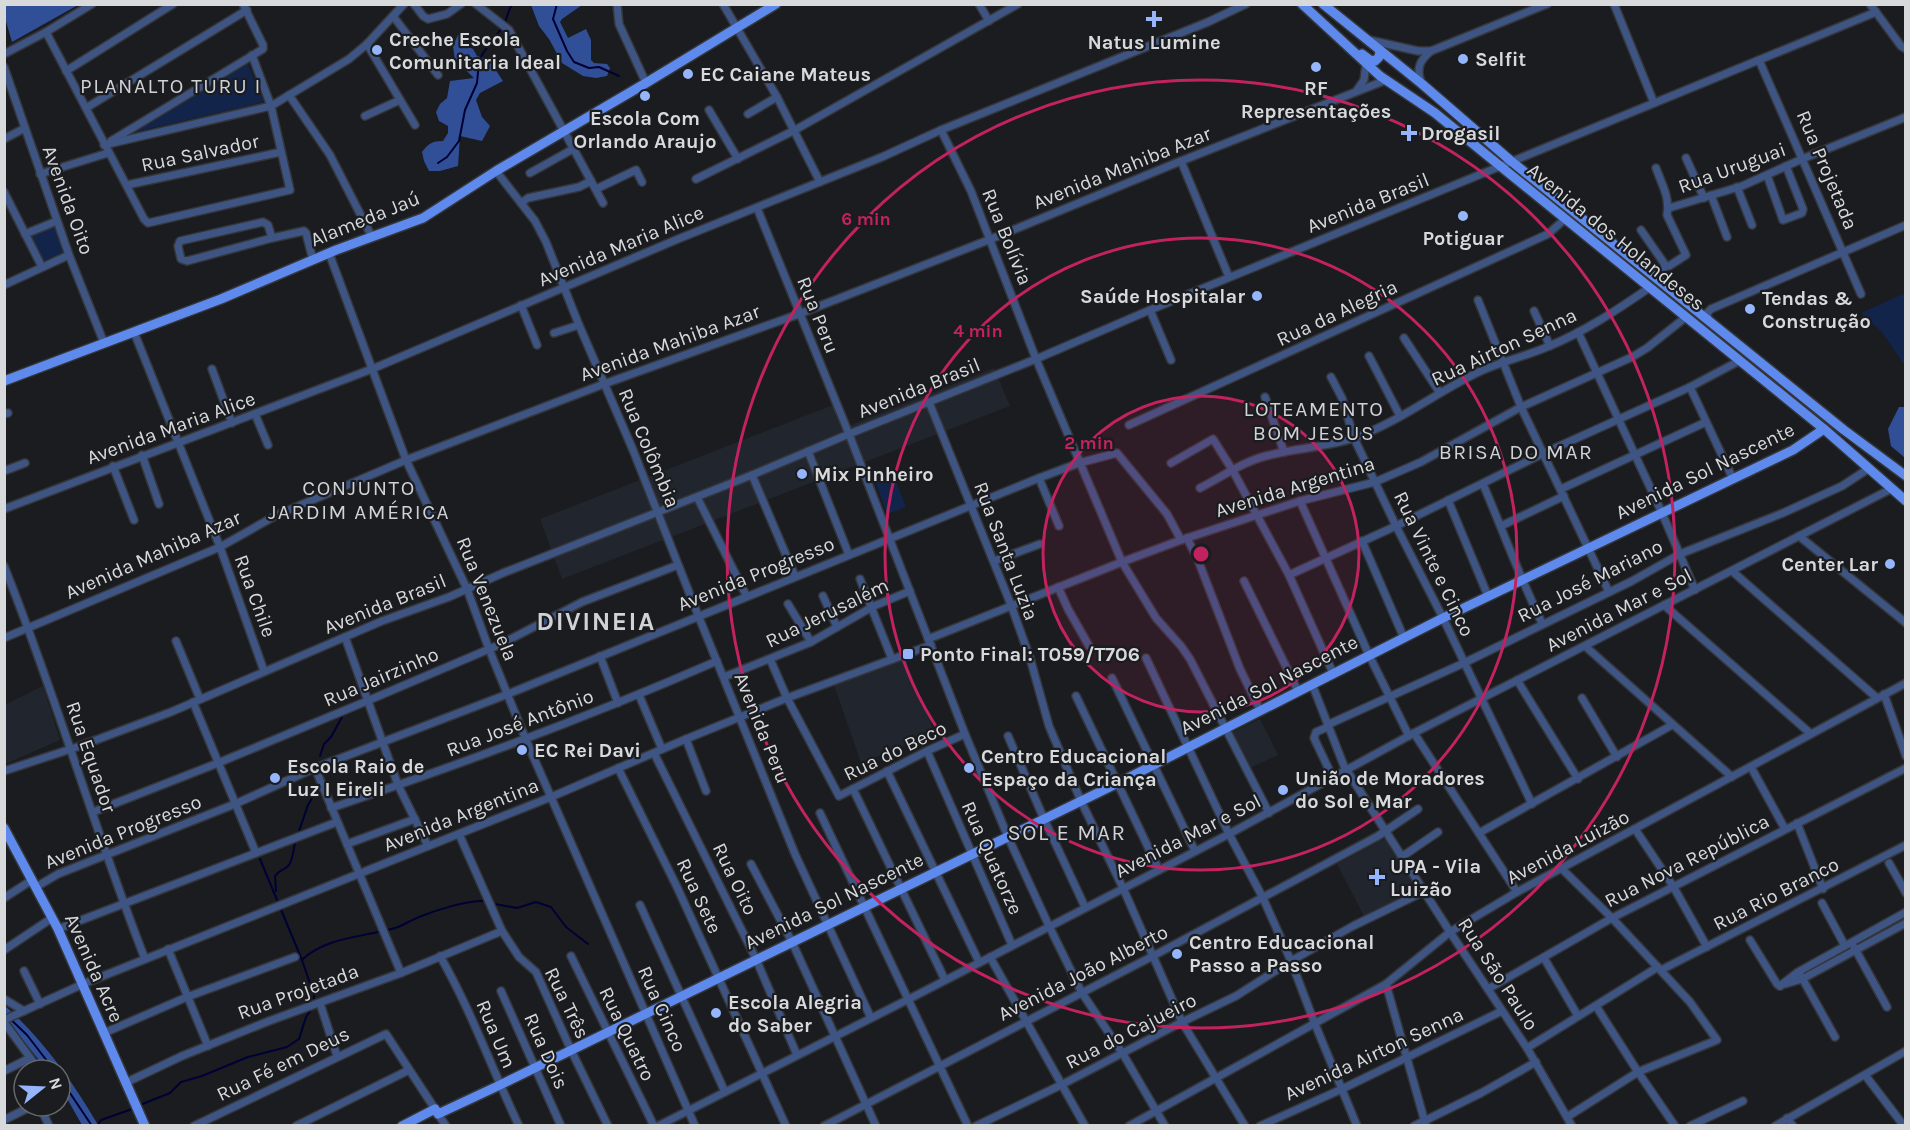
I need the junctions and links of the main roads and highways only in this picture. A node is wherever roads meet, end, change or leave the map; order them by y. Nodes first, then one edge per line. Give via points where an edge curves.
1 (776, 4) edge
2 (1302, 4) edge
3 (1323, 4) edge
4 (1316, 18) junction
5 (1380, 51) junction
6 (1511, 161) junction
7 (1513, 177) junction
8 (4, 381) edge
9 (1824, 429) junction
10 (1905, 476) edge
11 (1905, 501) edge
12 (4, 828) edge
13 (145, 1125) edge
14 (402, 1125) edge

1 - 8 main road, Alameda Jaú via 423,218 329,253 162,325
2 - 4 main road, Avenida dos Holandeses
3 - 5 main road, Avenida dos Holandeses
4 - 5 main road via 1370,60 1378,58
4 - 7 main road, Avenida dos Holandeses via 1366,64 1427,107
5 - 6 main road, Avenida dos Holandeses
6 - 7 main road
6 - 10 main road, Avenida dos Holandeses
7 - 9 main road, Avenida dos Holandeses
9 - 11 main road, Avenida dos Holandeses
9 - 14 main road, Avenida Sol Nascente via 1793,450 1443,618 865,907 500,1085
12 - 13 main road, Avenida Acre via 58,929

